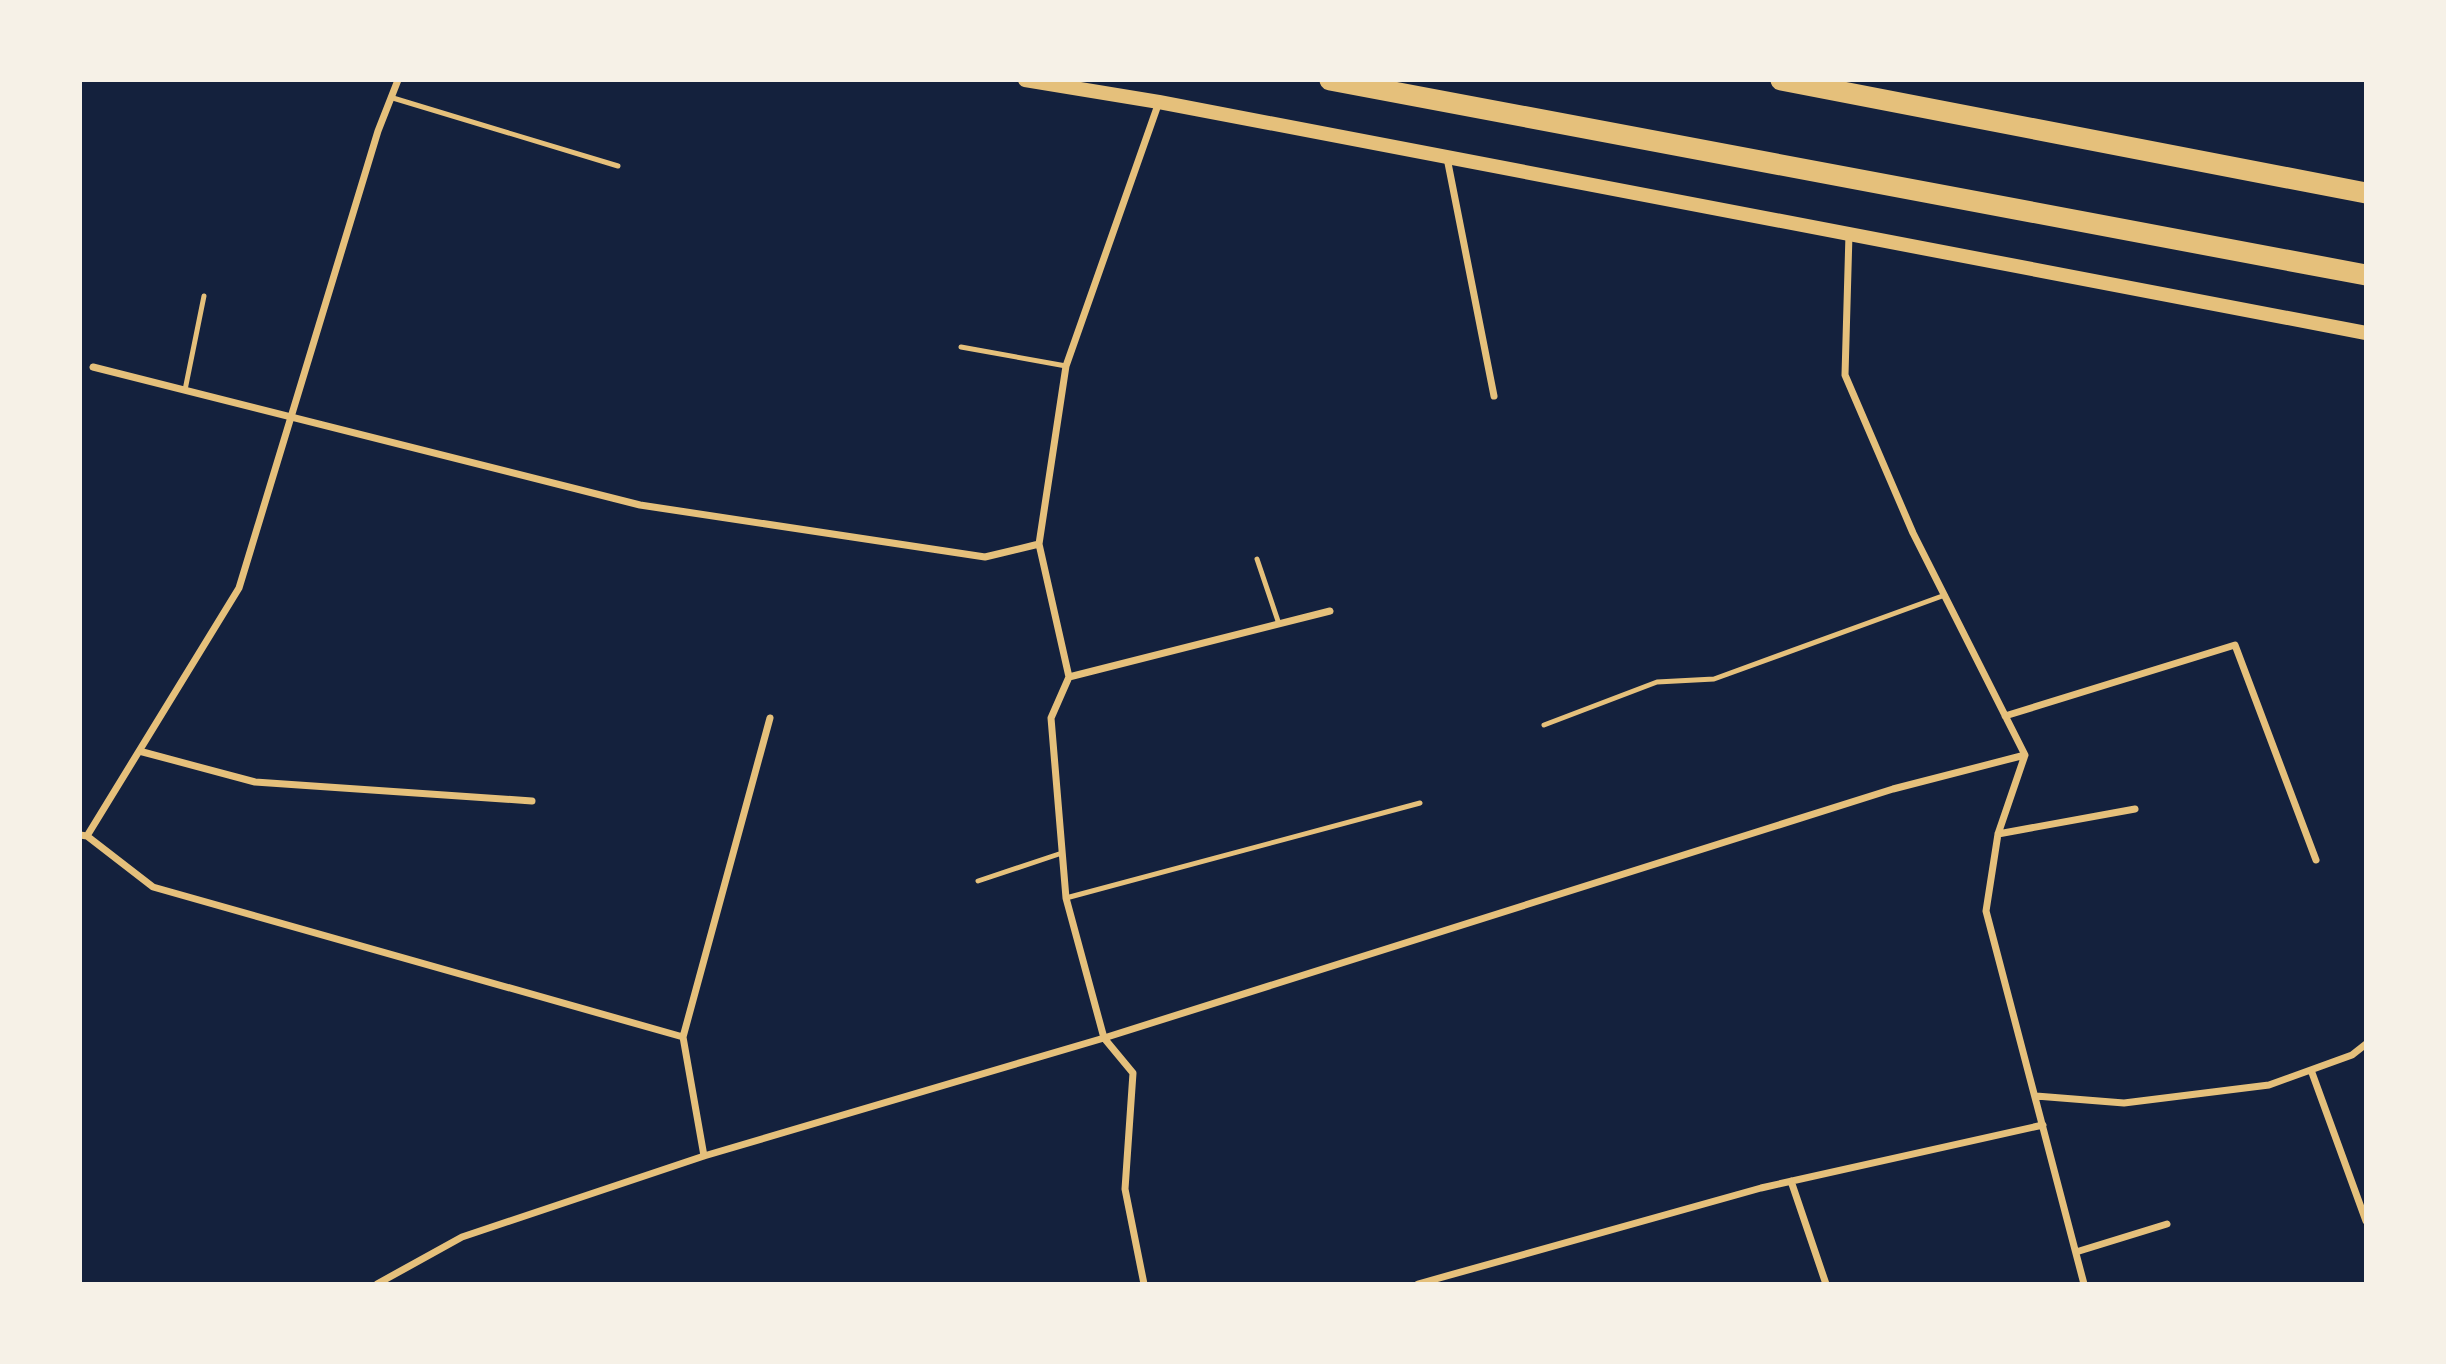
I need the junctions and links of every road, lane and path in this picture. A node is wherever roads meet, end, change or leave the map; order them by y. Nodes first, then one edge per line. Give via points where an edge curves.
1 (398, 80) edge
2 (1025, 80) edge
3 (1330, 80) edge
4 (1781, 80) edge
5 (393, 98) junction
6 (1159, 102) junction
7 (1447, 157) junction
8 (618, 166) dead end
9 (2365, 193) edge
10 (1849, 234) junction
11 (2365, 275) edge
12 (204, 296) dead end
13 (2365, 333) edge
14 (961, 347) dead end
15 (1066, 366) junction
16 (93, 367) dead end
17 (185, 390) junction
18 (1494, 396) dead end
19 (291, 417) junction
20 (1039, 544) junction
21 (1257, 559) dead end
22 (1945, 596) junction
23 (1330, 611) dead end
24 (1279, 624) junction
25 (1069, 677) junction
26 (2005, 716) junction
27 (770, 718) dead end
28 (1544, 724) dead end
29 (139, 751) junction
30 (2025, 755) junction
31 (532, 801) dead end
32 (1420, 803) dead end
33 (2135, 809) dead end
34 (1998, 834) junction
35 (84, 836) edge
36 (1062, 853) junction
37 (2316, 860) dead end
38 (978, 881) dead end
39 (1066, 898) junction
40 (683, 1037) junction
41 (1104, 1038) junction
42 (2365, 1044) edge
43 (2311, 1069) junction
44 (2036, 1096) junction
45 (2043, 1125) junction
46 (704, 1156) junction
47 (1791, 1181) junction
48 (2365, 1221) edge
49 (2167, 1224) dead end
50 (2076, 1252) junction
51 (377, 1283) edge
52 (1144, 1283) edge
53 (1418, 1283) edge
54 (1826, 1283) edge
55 (2084, 1283) edge

1 - 5 street
2 - 6 main road
3 - 11 highway
4 - 9 highway
5 - 8 lane
5 - 19 street via 378,131
6 - 7 main road
6 - 15 street
7 - 10 main road
7 - 18 street
10 - 13 main road
10 - 22 street via 1845,375
12 - 17 lane
14 - 15 lane
15 - 20 street
16 - 17 street
17 - 19 street
19 - 20 street via 640,505 985,557
19 - 29 street via 239,588
20 - 25 street
21 - 24 lane
22 - 26 street
22 - 28 lane via 1714,679 1657,682
23 - 24 street
24 - 25 street
25 - 36 street via 1051,718
26 - 30 street
26 - 37 street via 2235,645
27 - 40 street
29 - 31 street via 256,782
29 - 35 street
30 - 34 street
30 - 41 street via 1893,789
32 - 39 lane
33 - 34 street
34 - 44 street via 1986,911
35 - 40 street via 153,887
36 - 38 lane
36 - 39 street
39 - 41 street
40 - 46 street
41 - 46 street
41 - 52 street via 1133,1073 1125,1189
42 - 43 street via 2352,1055
43 - 44 street via 2269,1085 2124,1103
43 - 48 street
44 - 45 street
45 - 47 street
45 - 50 street
46 - 51 street via 462,1237
47 - 53 street
47 - 54 street
49 - 50 street
50 - 55 street

